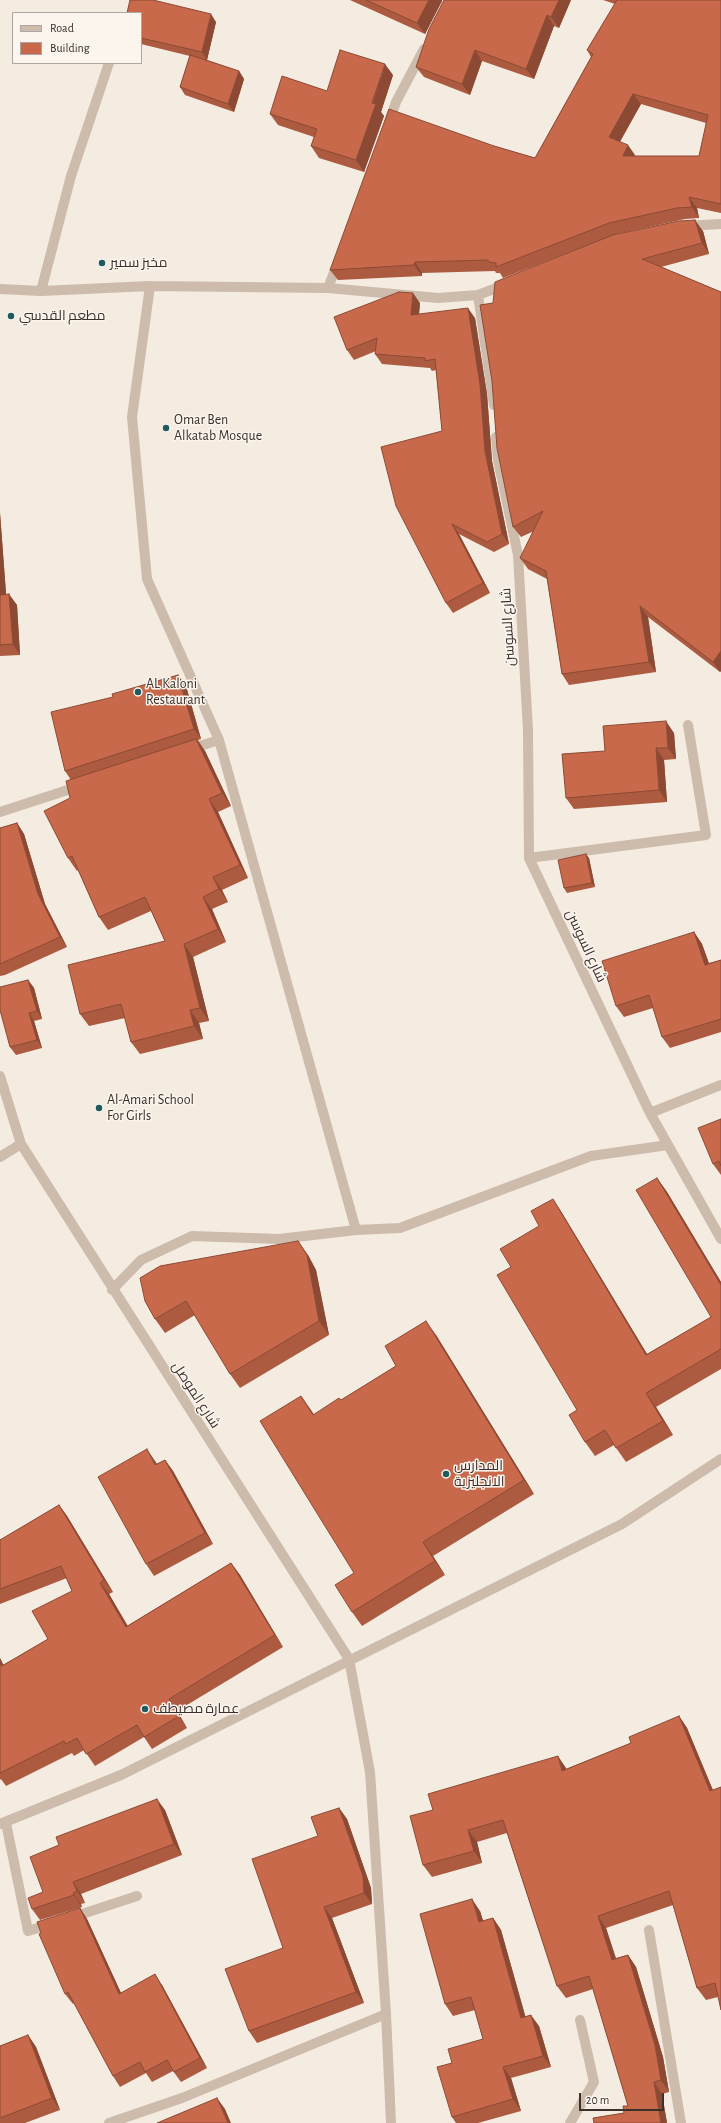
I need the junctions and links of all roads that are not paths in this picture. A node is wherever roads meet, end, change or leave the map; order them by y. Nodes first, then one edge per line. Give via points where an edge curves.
1 (429, 41) edge
2 (109, 64) edge
3 (385, 132) edge
4 (721, 224) edge
5 (671, 228) edge
6 (342, 251) edge
7 (520, 279) edge
8 (150, 286) junction
9 (328, 288) junction
10 (0, 289) edge
11 (41, 291) junction
12 (478, 295) junction
13 (494, 415) edge
14 (496, 430) edge
15 (688, 725) dead end
16 (219, 740) junction
17 (181, 752) edge
18 (90, 782) edge
19 (0, 812) edge
20 (529, 858) junction
21 (0, 1076) edge
22 (721, 1085) edge
23 (650, 1112) junction
24 (21, 1144) junction
25 (668, 1145) junction
26 (0, 1157) edge
27 (356, 1230) junction
28 (721, 1239) edge
29 (112, 1290) junction
30 (721, 1459) edge
31 (349, 1660) junction
32 (3, 1824) edge
33 (137, 1896) dead end
34 (649, 1930) dead end
35 (386, 2014) junction
36 (580, 2020) dead end
37 (109, 2123) edge
38 (391, 2123) edge
39 (570, 2123) edge
40 (681, 2123) edge

1 - 3 street via 396,102
2 - 11 street via 71,176
4 - 5 street
6 - 9 street
7 - 12 street
8 - 9 street
8 - 11 street
8 - 16 street via 132,417 147,579
9 - 12 street via 438,298
10 - 11 street
12 - 13 street
14 - 20 street, شارع السوسن via 498,460 518,556 528,730
15 - 20 street via 706,835
16 - 17 street
16 - 27 street
18 - 19 street
20 - 23 street, شارع السوسن
21 - 24 street, شارع الموصل
22 - 23 street
23 - 25 street, شارع السوسن
24 - 26 street
24 - 29 street, شارع الموصل
25 - 27 street via 591,1156 400,1228
25 - 28 street, شارع السوسن
27 - 29 street via 279,1239 192,1236 141,1260
29 - 31 street, شارع الموصل
30 - 31 street via 622,1524
31 - 32 street via 121,1775
31 - 35 street via 370,1772
32 - 33 street via 28,1931
34 - 40 street
35 - 37 street via 182,2098
35 - 38 street
36 - 39 street via 594,2082

